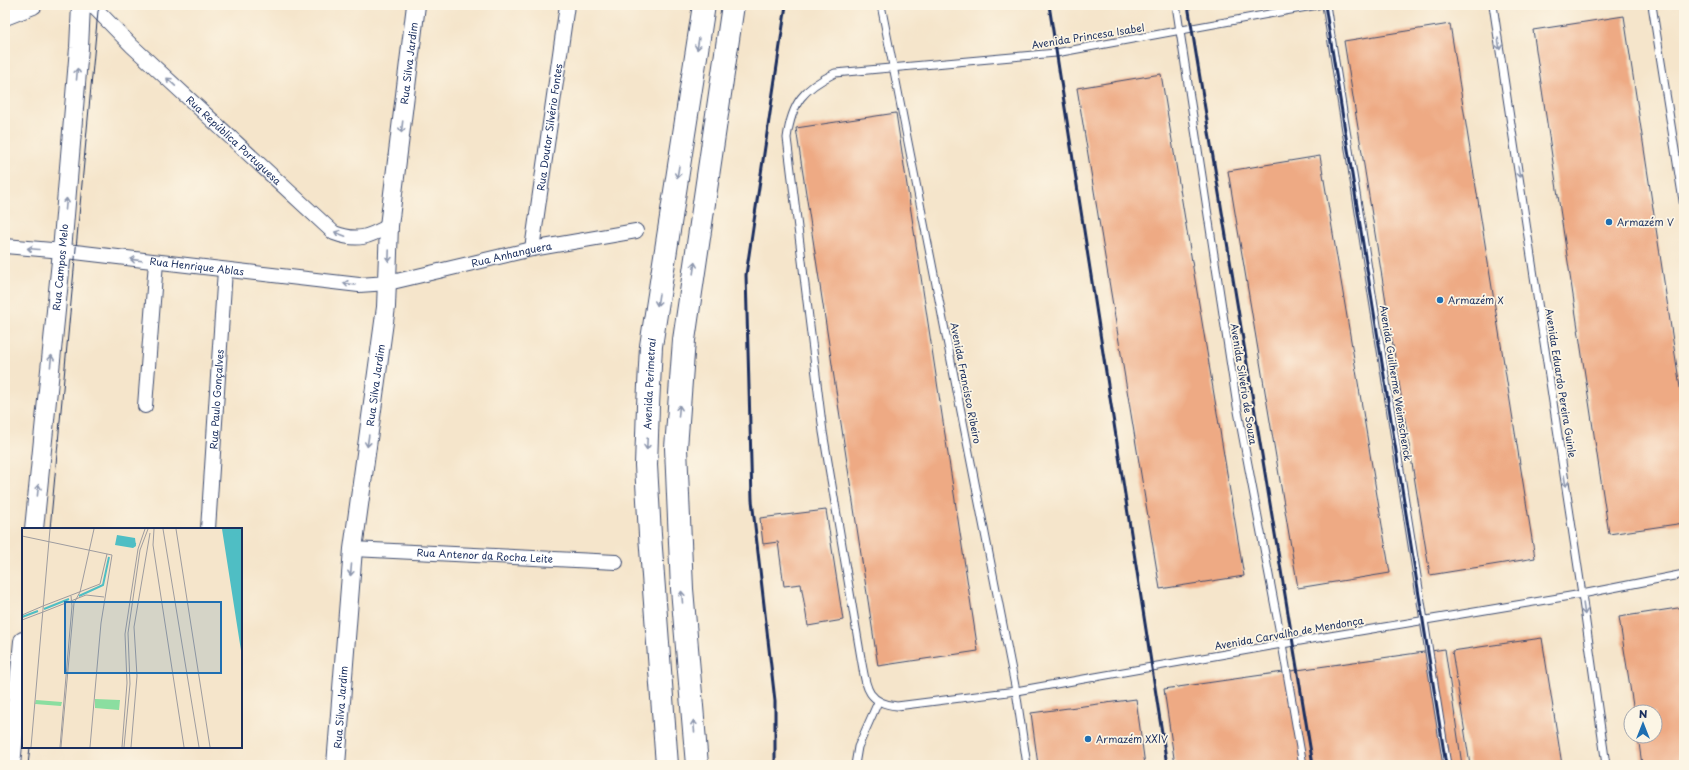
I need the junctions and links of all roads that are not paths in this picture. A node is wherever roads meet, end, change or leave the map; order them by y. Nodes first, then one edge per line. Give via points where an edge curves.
1 (33, 5) edge
2 (92, 5) edge
3 (416, 5) edge
4 (567, 5) edge
5 (704, 5) edge
6 (733, 5) edge
7 (881, 5) edge
8 (1176, 5) edge
9 (1318, 5) edge
10 (1326, 5) edge
11 (1493, 5) edge
12 (1652, 5) edge
13 (81, 13) edge
14 (5, 16) edge
15 (1180, 31) junction
16 (894, 68) junction
17 (1684, 208) edge
18 (390, 226) junction
19 (636, 231) dead end
20 (5, 246) edge
21 (532, 249) junction
22 (62, 251) junction
23 (156, 262) junction
24 (225, 270) junction
25 (388, 283) junction
26 (145, 406) dead end
27 (34, 528) edge
28 (208, 528) edge
29 (353, 550) junction
30 (616, 562) dead end
31 (1684, 574) edge
32 (1582, 594) junction
33 (1424, 620) junction
34 (1282, 644) junction
35 (22, 651) edge
36 (1016, 691) junction
37 (878, 702) junction
38 (11, 765) edge
39 (336, 765) edge
40 (667, 765) edge
41 (697, 765) edge
42 (855, 765) edge
43 (1027, 765) edge
44 (1303, 765) edge
45 (1447, 765) edge
46 (1606, 765) edge

1 - 14 street
2 - 13 street
18 -> 2 street, Rua República Portuguesa via 368,237 355,238 334,233 132,46
3 -> 18 street, Rua Silva Jardim
4 - 21 street, Rua Doutor Silvério Fontes
5 -> 40 main road, Avenida Perimetral via 651,346 648,406 646,465
41 -> 6 main road via 682,589 676,448 684,340
7 - 16 lane, Avenida Francisco Ribeiro
8 - 15 lane, Avenida Silvério de Souza
9 - 15 lane, Avenida Princesa Isabel
10 - 33 lane, Avenida Guilherme Weimschenck
11 -> 32 lane, Avenida Eduardo Pereira Guinle
12 - 17 lane
22 -> 13 street, Rua Campos Melo
15 - 16 lane, Avenida Princesa Isabel via 1056,53
15 - 34 lane, Avenida Silvério de Souza via 1236,406
16 - 36 lane, Avenida Francisco Ribeiro
16 - 37 lane, Avenida Princesa Isabel via 835,74 818,82 800,98 790,118 787,138 823,432 866,684 871,696
18 -> 25 street, Rua Silva Jardim
19 - 21 street, Rua Anhanguera
22 -> 20 street, Rua Henrique Ablas
21 - 25 street, Rua Anhanguera
23 -> 22 street, Rua Henrique Ablas
27 -> 22 street, Rua Campos Melo
23 - 24 street, Rua Henrique Ablas
23 - 26 street
25 -> 24 street, Rua Henrique Ablas via 359,285
24 - 28 street, Rua Paulo Gonçalves
25 -> 29 street, Rua Silva Jardim
29 - 30 street, Rua Antenor da Rocha Leite
29 -> 39 street, Rua Silva Jardim
31 - 32 lane, Avenida Carvalho de Mendonça
32 - 33 lane, Avenida Carvalho de Mendonça
32 -> 46 lane, Avenida Eduardo Pereira Guinle
33 - 34 lane, Avenida Carvalho de Mendonça
33 - 45 lane, Avenida Guilherme Weimschenck
34 - 36 lane, Avenida Carvalho de Mendonça
34 - 44 lane, Avenida Silvério de Souza
35 - 38 street
36 - 37 lane, Avenida Carvalho de Mendonça via 897,706
36 - 43 lane, Avenida Francisco Ribeiro
37 - 42 lane via 858,747

